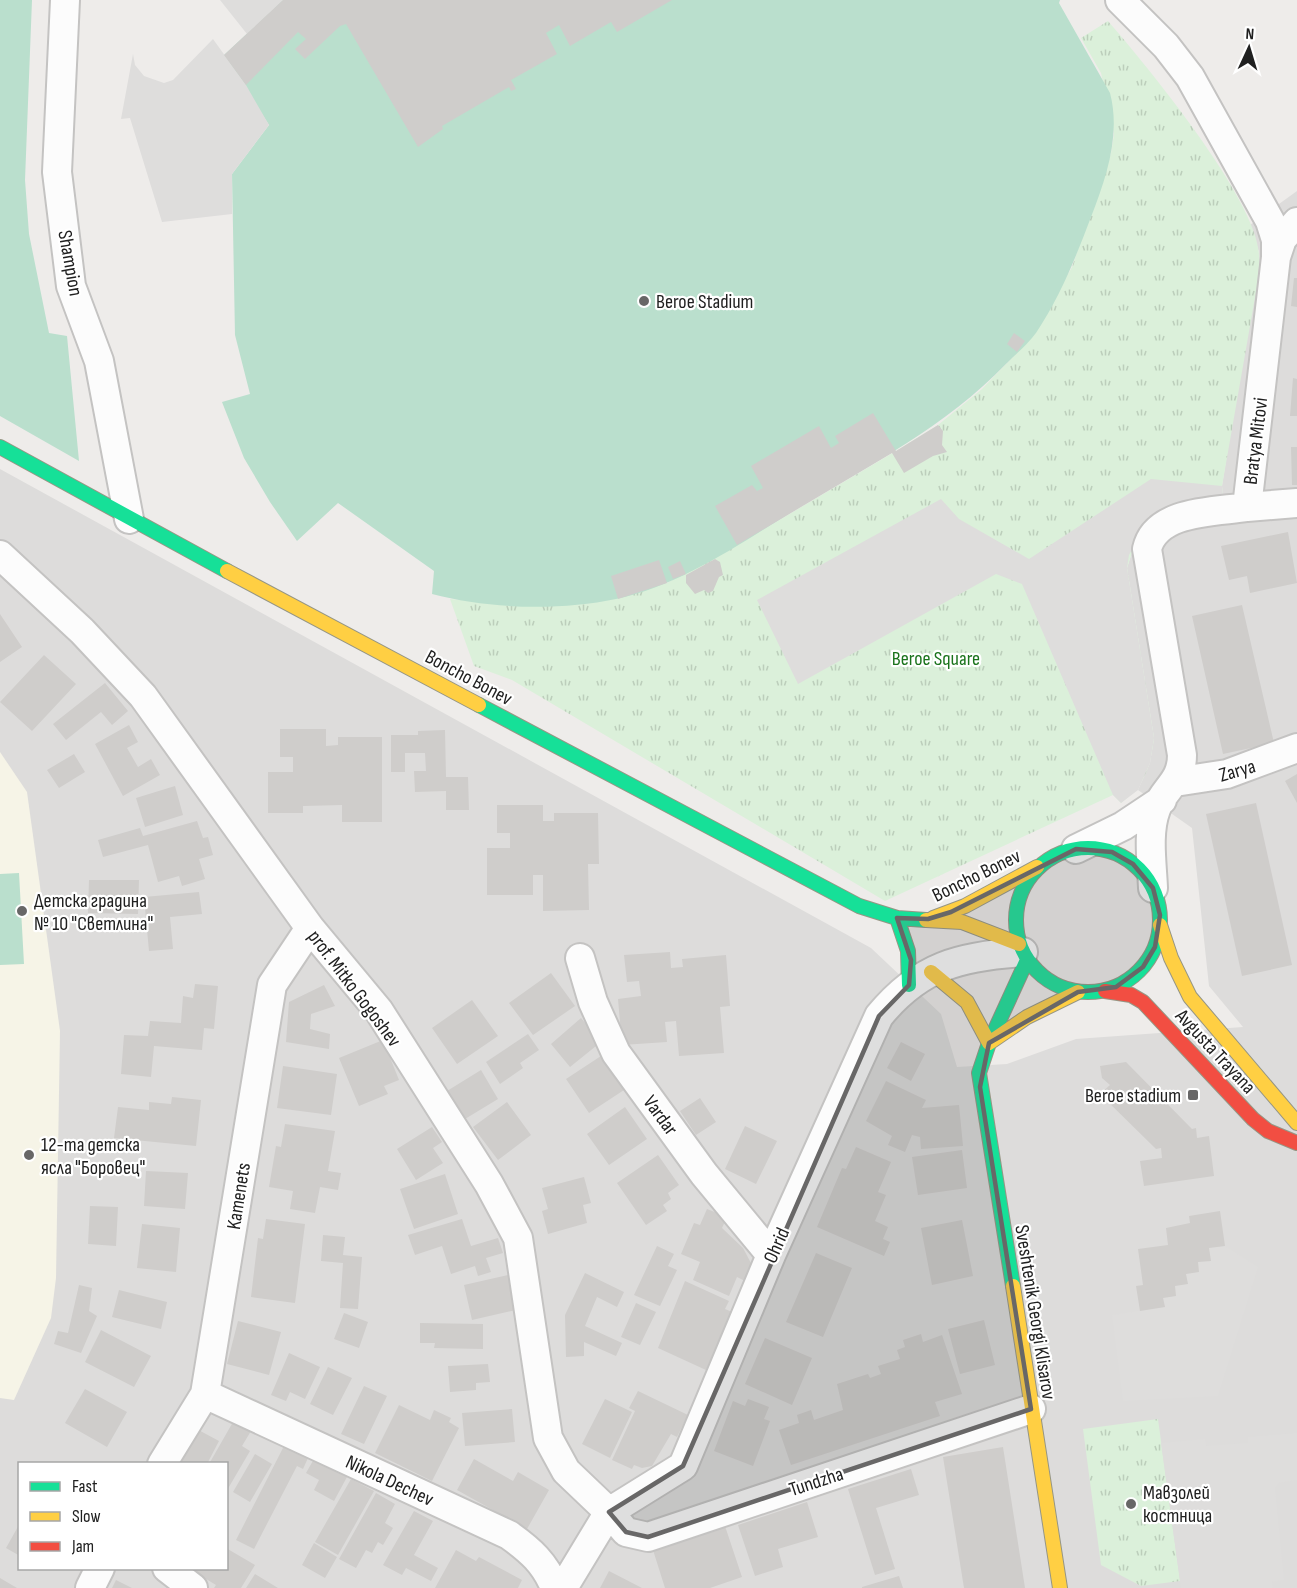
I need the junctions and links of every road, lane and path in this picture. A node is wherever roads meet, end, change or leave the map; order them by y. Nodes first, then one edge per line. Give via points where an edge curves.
1 (65, 0) edge
2 (1120, 0) edge
3 (1297, 222) edge
4 (1276, 257) junction
5 (0, 447) edge
6 (1297, 503) edge
7 (1247, 507) junction
8 (129, 519) junction
9 (0, 555) edge
10 (1297, 748) edge
11 (1169, 791) junction
12 (1076, 849) junction
13 (1040, 866) junction
14 (1153, 888) junction
15 (897, 918) junction
16 (928, 919) junction
17 (1160, 925) junction
18 (310, 928) junction
19 (1023, 952) junction
20 (580, 958) dead end
21 (920, 979) junction
22 (1106, 991) junction
23 (1078, 992) junction
24 (989, 1044) junction
25 (1297, 1123) edge
26 (1297, 1143) edge
27 (771, 1255) junction
28 (205, 1394) junction
29 (1031, 1409) junction
30 (163, 1462) edge
31 (609, 1512) junction
32 (99, 1570) edge
33 (167, 1570) edge
34 (90, 1588) edge
35 (193, 1588) edge
36 (555, 1588) edge
37 (563, 1588) edge
38 (1060, 1588) edge

1 - 8 street, Shampion via 57,172 71,286 99,361
2 - 4 street via 1166,46 1194,83 1270,221
3 - 4 street, Bratya Mitovi via 1282,239
4 - 7 street, Bratya Mitovi
5 - 8 street, Boncho Bonev
6 - 7 street
7 - 11 street, Bratya Mitovi via 1171,521 1156,530 1148,545 1147,561 1181,742 1181,765
8 - 15 street, Boncho Bonev via 859,906
9 - 18 street, prof. Mitko Gogoshev via 82,631 143,696
10 - 11 street, Zarya
11 - 12 street via 1123,826
11 - 14 street, Bratya Mitovi via 1155,813
12 - 13 street
12 - 14 street via 1100,849 1123,857 1142,872
13 - 16 street, Boncho Bonev via 965,906
13 - 19 street via 1023,888 1015,915
14 - 17 street
15 - 16 street, Boncho Bonev
15 - 21 street
16 - 19 street, Boncho Bonev via 962,922
17 - 22 street via 1155,948 1143,967 1126,982
17 - 25 street, Avgusta Trayana via 1190,997
18 - 28 street, Kamenets via 272,985
18 - 31 street, prof. Mitko Gogoshev via 379,1011 489,1184 518,1238 548,1438 566,1471
19 - 21 street, Ohrid via 958,960
19 - 23 street via 1049,982
19 - 24 street, Sveshtenik Georgi Klisarov
20 - 27 street, Vardar via 593,1002 616,1053 704,1174
21 - 24 street via 956,989 970,1003
21 - 27 street, Ohrid via 898,992 879,1016
22 - 23 street
22 - 26 street, Avgusta Trayana via 1131,995 1149,1006 1253,1119 1268,1131
23 - 24 street via 1027,1017
24 - 29 street, Sveshtenik Georgi Klisarov via 979,1073 980,1087
27 - 31 street, Ohrid via 682,1466
28 - 30 street, Kamenets
28 - 36 street, Nikola Dechev via 509,1535 532,1552 548,1571
29 - 31 street, Tundzha via 648,1537 626,1532
29 - 38 street, Sveshtenik Georgi Klisarov
31 - 37 street, Ohrid
32 - 34 street
33 - 35 street

